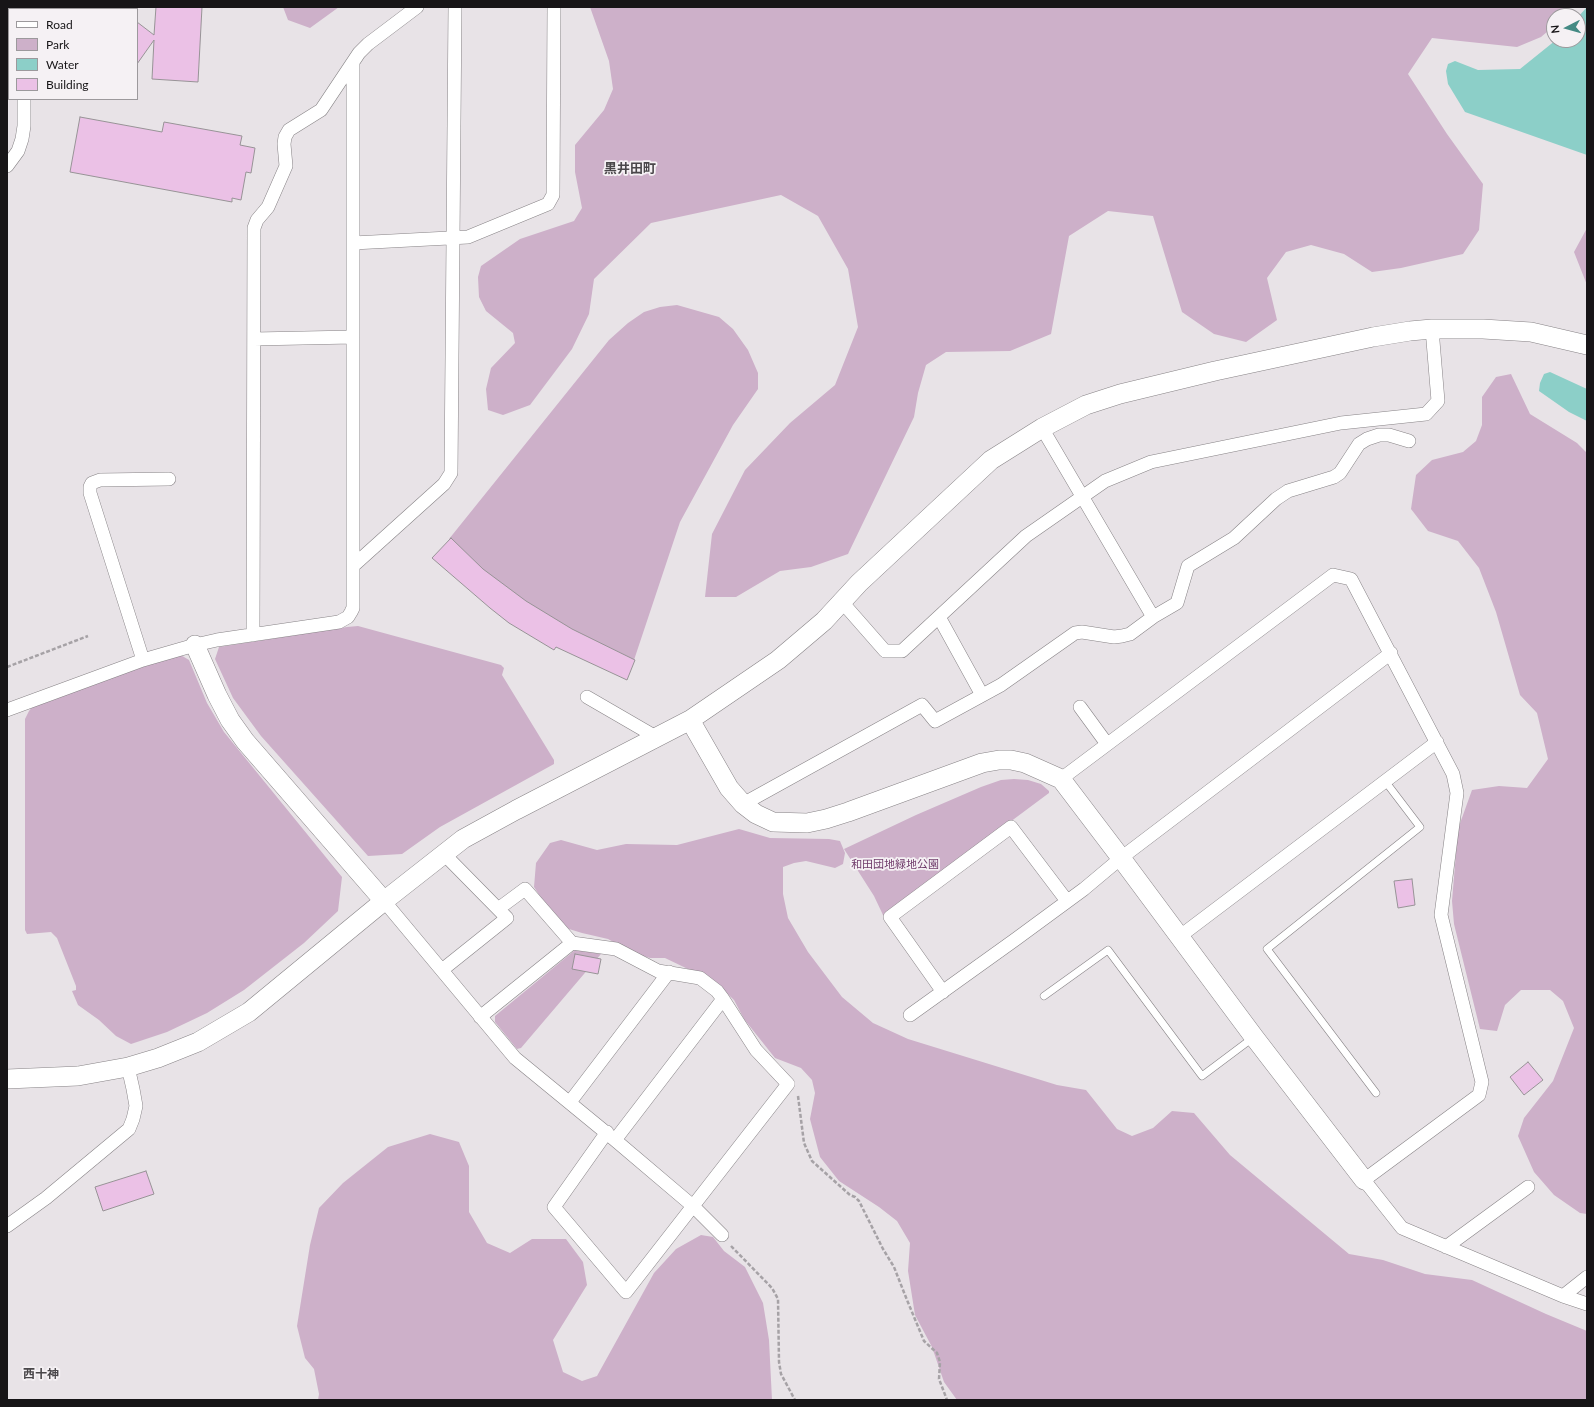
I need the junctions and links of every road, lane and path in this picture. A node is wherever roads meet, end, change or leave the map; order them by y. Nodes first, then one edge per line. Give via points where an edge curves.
1 (417, 7) edge
2 (455, 7) edge
3 (554, 7) edge
4 (353, 63) junction
5 (24, 100) edge
6 (7, 166) edge
7 (453, 238) junction
8 (353, 243) junction
9 (1432, 329) junction
10 (353, 337) junction
11 (254, 338) junction
12 (1587, 345) edge
13 (1042, 428) junction
14 (1409, 441) dead end
15 (169, 479) dead end
16 (1082, 497) junction
17 (353, 566) junction
18 (842, 602) junction
19 (939, 617) junction
20 (1153, 617) junction
21 (253, 634) junction
22 (88, 636) dead end
23 (195, 645) junction
24 (1391, 653) junction
25 (143, 660) junction
26 (7, 667) edge
27 (982, 695) junction
28 (588, 697) dead end
29 (1080, 708) dead end
30 (7, 710) edge
31 (690, 720) junction
32 (656, 737) junction
33 (1437, 742) junction
34 (1107, 744) junction
35 (1061, 779) junction
36 (1386, 781) junction
37 (742, 804) junction
38 (444, 854) junction
39 (1121, 858) junction
40 (384, 901) junction
41 (1067, 901) junction
42 (498, 909) junction
43 (1179, 937) junction
44 (572, 943) junction
45 (442, 970) junction
46 (669, 972) junction
47 (943, 992) junction
48 (1044, 996) dead end
49 (723, 999) junction
50 (910, 1015) dead end
51 (480, 1017) junction
52 (1254, 1037) junction
53 (128, 1067) junction
54 (7, 1079) edge
55 (788, 1084) junction
56 (1376, 1093) dead end
57 (570, 1102) junction
58 (611, 1136) junction
59 (1364, 1180) junction
60 (1528, 1187) dead end
61 (694, 1207) junction
62 (7, 1226) edge
63 (722, 1235) joint
64 (1446, 1247) junction
65 (1587, 1277) edge
66 (1563, 1296) junction
67 (1587, 1304) edge
68 (795, 1400) edge
69 (947, 1400) edge

1 - 4 street via 368,44
2 - 7 street
3 - 7 street via 551,200 544,207 468,237
4 - 8 street
4 - 11 street via 321,110 289,130 285,137 286,166 268,207 254,228
5 - 6 street via 22,139 18,151
7 - 8 street
7 - 17 street via 451,473 444,484
8 - 10 street
9 - 12 street via 1531,332
9 - 13 street via 1373,337 1120,394 1086,405
9 - 16 street via 1438,401 1426,414 1341,423 1151,462 1105,481
10 - 11 street
10 - 17 street
11 - 21 street
13 - 16 street
13 - 18 street via 990,460
14 - 20 street via 1389,435 1367,439 1359,444 1334,477 1288,491 1276,498 1234,538 1188,566 1177,603
15 - 25 street via 100,480 92,483 90,487
16 - 19 street via 1026,536
16 - 20 street
17 - 21 street via 353,608 344,620
18 - 19 street via 885,651 902,651
18 - 31 street via 778,660
19 - 27 street
20 - 27 street via 1130,634 1122,636 1075,633
21 - 23 street
22 - 26 path
23 - 25 street
23 - 40 street via 230,720 245,741
24 - 33 street
24 - 34 street via 1351,579 1333,574
24 - 39 street
25 - 30 street
27 - 37 street via 935,720 922,705
28 - 32 street
29 - 34 street
31 - 32 street
31 - 37 street via 729,788
32 - 38 street via 463,839
33 - 36 street
33 - 59 street via 1453,774 1457,794 1441,915 1482,1082 1480,1095
34 - 35 street
35 - 37 street via 1025,763 1011,760 982,763 848,812 807,823 773,822
35 - 39 street
36 - 43 street
36 - 56 lane via 1420,827 1267,948
38 - 40 street
38 - 42 street
39 - 41 street
39 - 43 street
40 - 45 street
40 - 53 street via 249,1012 198,1042
41 - 47 street
41 - 47 street via 1012,827 890,917
42 - 44 street via 525,889
42 - 45 street via 507,918
43 - 52 street
44 - 46 street via 616,949 658,970
44 - 51 street
45 - 51 street
46 - 49 street via 700,978 717,990
46 - 57 street
47 - 50 street
48 - 52 lane via 1108,950 1202,1076
49 - 55 street via 756,1050
49 - 58 street
51 - 57 street via 515,1058
52 - 59 street
53 - 54 street via 78,1076
53 - 62 street via 136,1106 129,1129 46,1198
55 - 61 street
55 - 69 path via 794,1087 798,1094 804,1143 812,1161 859,1201 894,1267 924,1341 937,1353 940,1362 939,1379
57 - 58 street
58 - 61 street
58 - 61 street via 554,1207 626,1292
59 - 64 street via 1402,1228
60 - 64 street
61 - 63 street
63 - 68 path via 772,1288 778,1299 781,1374
64 - 66 street
65 - 66 street
66 - 67 street

